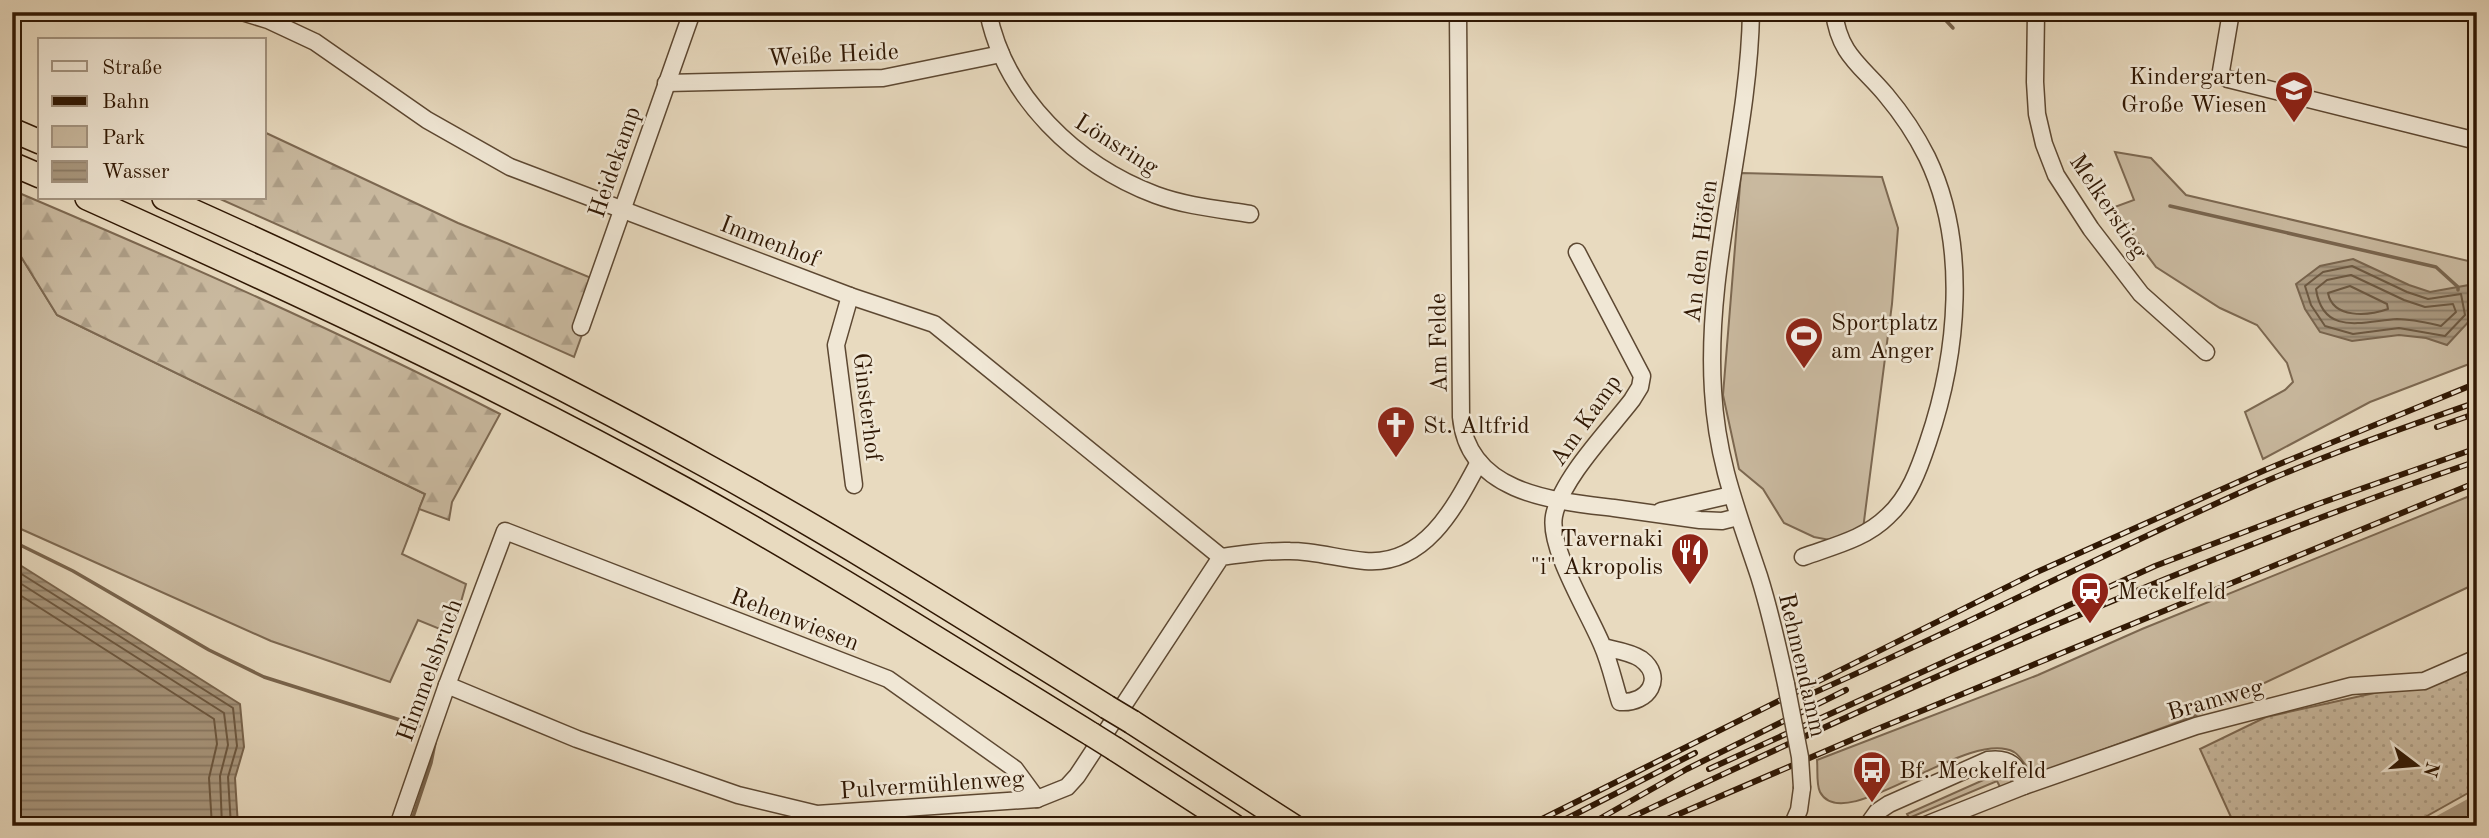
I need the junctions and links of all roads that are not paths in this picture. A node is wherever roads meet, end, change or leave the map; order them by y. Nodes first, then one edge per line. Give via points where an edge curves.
1 (242, 12) edge
2 (692, 12) edge
3 (988, 12) edge
4 (1458, 12) edge
5 (1751, 12) edge
6 (1834, 12) edge
7 (2036, 12) edge
8 (2231, 12) edge
9 (270, 16) edge
10 (1001, 54) junction
11 (666, 83) junction
12 (12, 130) edge
13 (38, 141) edge
14 (2477, 141) edge
15 (12, 164) edge
16 (38, 176) edge
17 (91, 200) edge
18 (168, 200) edge
19 (622, 209) junction
20 (1250, 214) dead end
21 (1577, 252) dead end
22 (850, 296) junction
23 (581, 327) dead end
24 (2206, 352) dead end
25 (1479, 462) junction
26 (854, 485) dead end
27 (1731, 495) junction
28 (1559, 501) junction
29 (1654, 513) junction
30 (1738, 517) junction
31 (505, 531) joint
32 (1221, 557) junction
33 (1803, 557) dead end
34 (1603, 647) dead end
35 (2477, 658) edge
36 (447, 685) junction
37 (2024, 786) junction
38 (1037, 799) junction
39 (2477, 821) edge
40 (398, 826) edge
41 (1234, 826) edge
42 (1293, 826) edge
43 (1793, 826) edge
44 (1867, 826) edge
45 (1923, 826) edge
46 (2469, 826) edge

1 - 9 street, Immenhof
2 - 11 street, Heidekamp
3 - 10 street, Lönsring
4 - 25 street, Am Felde via 1461,417 1467,442
5 - 27 street, An den Höfen via 1746,94 1718,275 1712,350 1716,427
6 - 33 street via 1846,51 1909,124 1928,159 1951,234 1953,334 1940,407 1909,490 1889,516 1864,535
7 - 24 street, Melkerstieg via 2038,114 2056,175 2141,294
8 - 14 street via 2221,71 2228,79
9 - 19 street, Immenhof via 427,120 510,167
10 - 11 street, Weiße Heide via 883,78
10 - 20 street, Lönsring via 1028,101 1080,153 1156,195
11 - 19 street, Heidekamp
12 - 13 highway
15 - 16 highway
17 - 41 highway, bridge via 404,344 685,489 866,594
18 - 42 highway, bridge via 425,319 705,465 887,569
19 - 22 street, Immenhof
19 - 23 street, Heidekamp
21 - 28 street, Am Kamp via 1642,376 1632,400 1569,481
22 - 26 street, Ginsterhof via 836,345
22 - 32 street, Immenhof via 934,324
25 - 28 street, Am Felde via 1525,494
25 - 32 street via 1445,520 1401,556 1381,562 1292,551
27 - 29 street
27 - 30 street, Rehmendamm
28 - 29 street
28 - 34 street via 1553,532
29 - 30 street via 1721,521
30 - 43 street, Rehmendamm, bridge via 1770,614 1800,757 1802,788
31 - 36 street, Himmelsbruch
31 - 38 street, Rehenwiesen via 887,679 1015,769
32 - 38 street, Pulvermühlenweg via 1077,776 1067,788
35 - 37 street, Bramweg via 2424,681 2351,686 2196,726
36 - 38 street, Pulvermühlenweg via 577,739 738,795 817,814
36 - 40 street, Himmelsbruch
37 - 44 street via 2012,763 1988,760 1881,809
37 - 45 street, Bramweg
39 - 46 street

